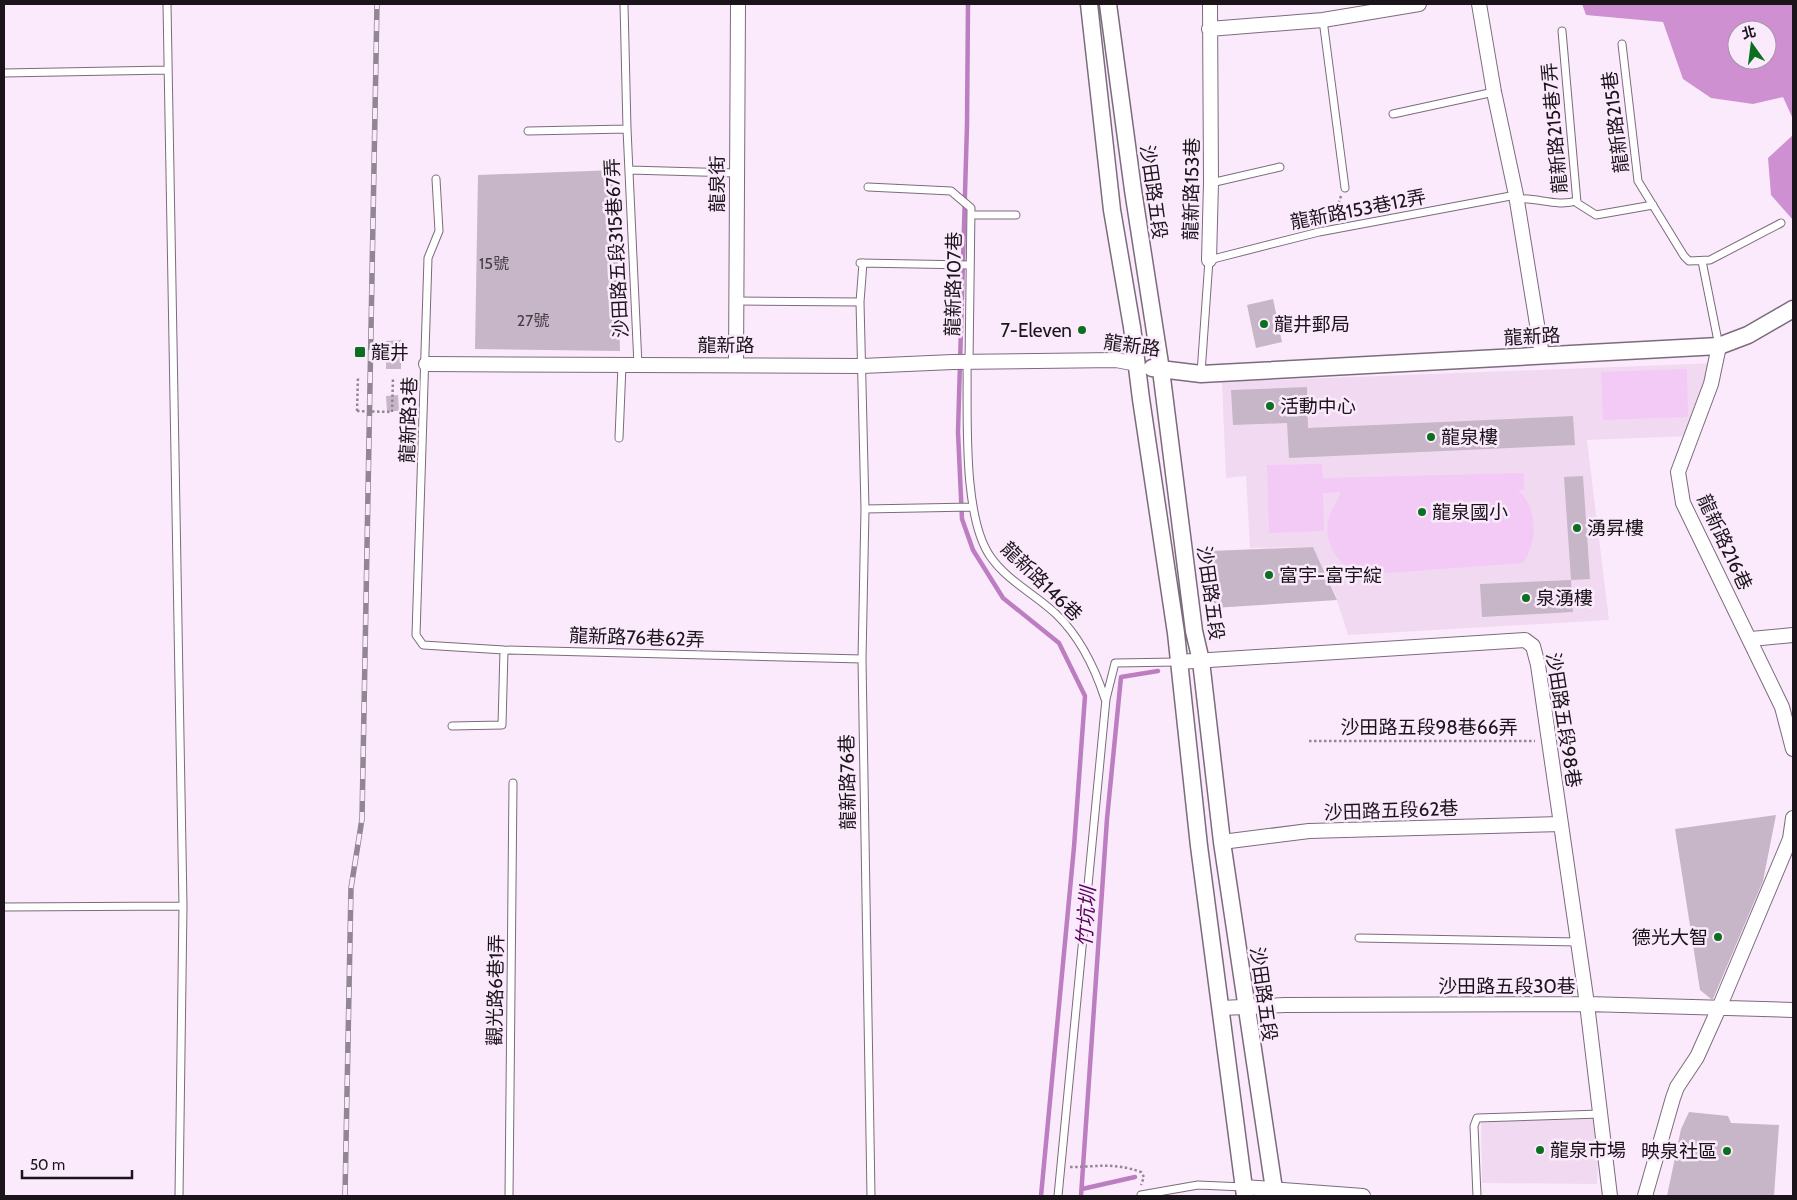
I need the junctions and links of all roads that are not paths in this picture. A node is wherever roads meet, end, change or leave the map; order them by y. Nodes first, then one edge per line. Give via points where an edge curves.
1 (167, 4) edge
2 (624, 4) edge
3 (738, 4) edge
4 (1089, 4) edge
5 (1108, 4) edge
6 (1210, 4) edge
7 (1420, 4) edge
8 (1479, 4) edge
9 (1324, 20) junction
10 (1209, 29) junction
11 (1562, 31) dead end
12 (1622, 44) dead end
13 (168, 70) junction
14 (4, 73) edge
15 (1494, 92) junction
16 (1393, 114) dead end
17 (627, 129) junction
18 (528, 131) dead end
19 (1280, 167) dead end
20 (628, 170) junction
21 (736, 173) junction
22 (436, 179) dead end
23 (1211, 183) junction
24 (868, 187) dead end
25 (1346, 188) road end
26 (1516, 197) junction
27 (1577, 201) junction
28 (1653, 205) junction
29 (971, 212) junction
30 (1016, 215) dead end
31 (1781, 223) dead end
32 (1208, 260) junction
33 (1702, 262) junction
34 (969, 265) junction
35 (735, 301) junction
36 (860, 302) junction
37 (1793, 309) edge
38 (1719, 346) junction
39 (1542, 355) junction
40 (963, 362) junction
41 (426, 364) junction
42 (1137, 364) junction
43 (622, 365) junction
44 (638, 365) junction
45 (736, 365) junction
46 (862, 366) junction
47 (1161, 370) junction
48 (1200, 374) junction
49 (620, 438) dead end
50 (971, 507) junction
51 (865, 509) junction
52 (416, 635) joint
53 (1793, 635) edge
54 (1751, 639) junction
55 (504, 650) junction
56 (862, 659) junction
57 (1200, 661) junction
58 (1178, 662) junction
59 (1106, 699) junction
60 (452, 726) dead end
61 (1793, 749) edge
62 (513, 784) dead end
63 (1793, 818) edge
64 (1561, 824) junction
65 (1222, 842) junction
66 (1790, 847) edge
67 (4, 906) edge
68 (183, 906) junction
69 (1359, 938) dead end
70 (1578, 942) junction
71 (1587, 1004) junction
72 (1246, 1007) junction
73 (1222, 1008) junction
74 (1719, 1008) junction
75 (1793, 1010) edge
76 (1600, 1114) junction
77 (1245, 1191) edge
78 (1274, 1192) edge
79 (1141, 1195) road end
80 (179, 1196) edge
81 (509, 1196) edge
82 (871, 1196) edge
83 (1058, 1196) edge
84 (1363, 1196) edge
85 (1477, 1196) edge
86 (1610, 1196) edge
87 (1645, 1196) edge

1 - 13 lane
2 - 17 lane, 沙田路五段315巷67弄
3 - 21 street, 龍泉街
4 - 42 street via 1112,210
5 - 47 street, 沙田路五段
6 - 10 street, 龍新路153巷
7 - 9 street
8 - 15 street
9 - 10 street
9 - 25 lane
10 - 23 street, 龍新路153巷
11 - 27 lane, 龍新路215巷7弄
12 - 28 lane, 龍新路215巷 via 1635,166 1638,181
13 - 14 lane
13 - 68 lane
15 - 16 lane
15 - 26 street
17 - 18 lane
17 - 20 lane, 沙田路五段315巷67弄
19 - 23 lane
20 - 21 lane
20 - 44 lane, 沙田路五段315巷67弄
21 - 35 street, 龍泉街
22 - 41 lane, 龍新路3巷 via 439,231 428,258
23 - 32 street, 龍新路153巷
24 - 29 lane via 951,191
26 - 27 lane, 龍新路153巷12弄 via 1555,204
26 - 32 lane, 龍新路153巷12弄 via 1345,227
26 - 39 street
27 - 28 lane, 龍新路215巷7弄 via 1596,215
28 - 33 lane, 龍新路215巷 via 1684,256 1689,261
29 - 30 lane
29 - 34 lane, 龍新路107巷
31 - 33 lane
32 - 48 lane, 龍新路153巷
33 - 38 lane
34 - 36 lane, 龍新路76巷 via 861,263
34 - 40 lane, 龍新路107巷
35 - 36 lane
35 - 45 street, 龍泉街
36 - 46 lane, 龍新路76巷
37 - 38 street, 龍新路 via 1748,335
38 - 39 street, 龍新路
38 - 54 street, 龍新路216巷 via 1711,384 1678,472 1683,503
39 - 48 street, 龍新路
40 - 42 street, 龍新路 via 1116,360
40 - 46 street, 龍新路
40 - 50 lane, 龍新路146巷
41 - 43 street, 龍新路
41 - 52 lane, 龍新路3巷
42 - 47 street, 龍新路
42 - 58 street
43 - 44 street, 龍新路
43 - 49 lane
44 - 45 street, 龍新路
45 - 46 street, 龍新路
46 - 51 lane, 龍新路76巷
47 - 48 street, 龍新路
47 - 57 street, 沙田路五段
50 - 51 lane
50 - 59 lane, 龍新路146巷 via 979,537 991,558 1016,584 1056,614 1072,633 1092,666
51 - 56 lane, 龍新路76巷
52 - 55 lane, 龍新路76巷62弄 via 423,645
53 - 54 street
54 - 61 street, 龍新路216巷 via 1782,707
55 - 56 lane, 龍新路76巷62弄
55 - 60 lane via 502,725
56 - 82 lane, 龍新路76巷
57 - 58 street, 沙田路五段98巷
57 - 64 street, 沙田路五段98巷 via 1525,640 1533,646 1538,665
57 - 65 street, 沙田路五段
58 - 59 lane via 1115,663
58 - 73 street via 1198,846
59 - 83 lane
62 - 81 lane, 觀光路6巷1弄
63 - 66 street
64 - 65 street, 沙田路五段62巷 via 1309,831
64 - 70 street, 沙田路五段98巷
65 - 72 street, 沙田路五段
66 - 74 street
67 - 68 lane
68 - 80 lane
69 - 70 lane
70 - 71 street, 沙田路五段98巷
71 - 72 street, 沙田路五段30巷
71 - 74 street, 沙田路五段30巷
71 - 76 street, 沙田路五段98巷
72 - 73 street, 沙田路五段30巷
72 - 78 street, 沙田路五段
73 - 77 street
74 - 75 street, 沙田路五段30巷
74 - 87 street via 1697,1057 1677,1087
76 - 85 lane via 1477,1118 1474,1126
76 - 86 street, 沙田路五段98巷
77 - 78 street
77 - 79 lane via 1198,1185
78 - 84 street

